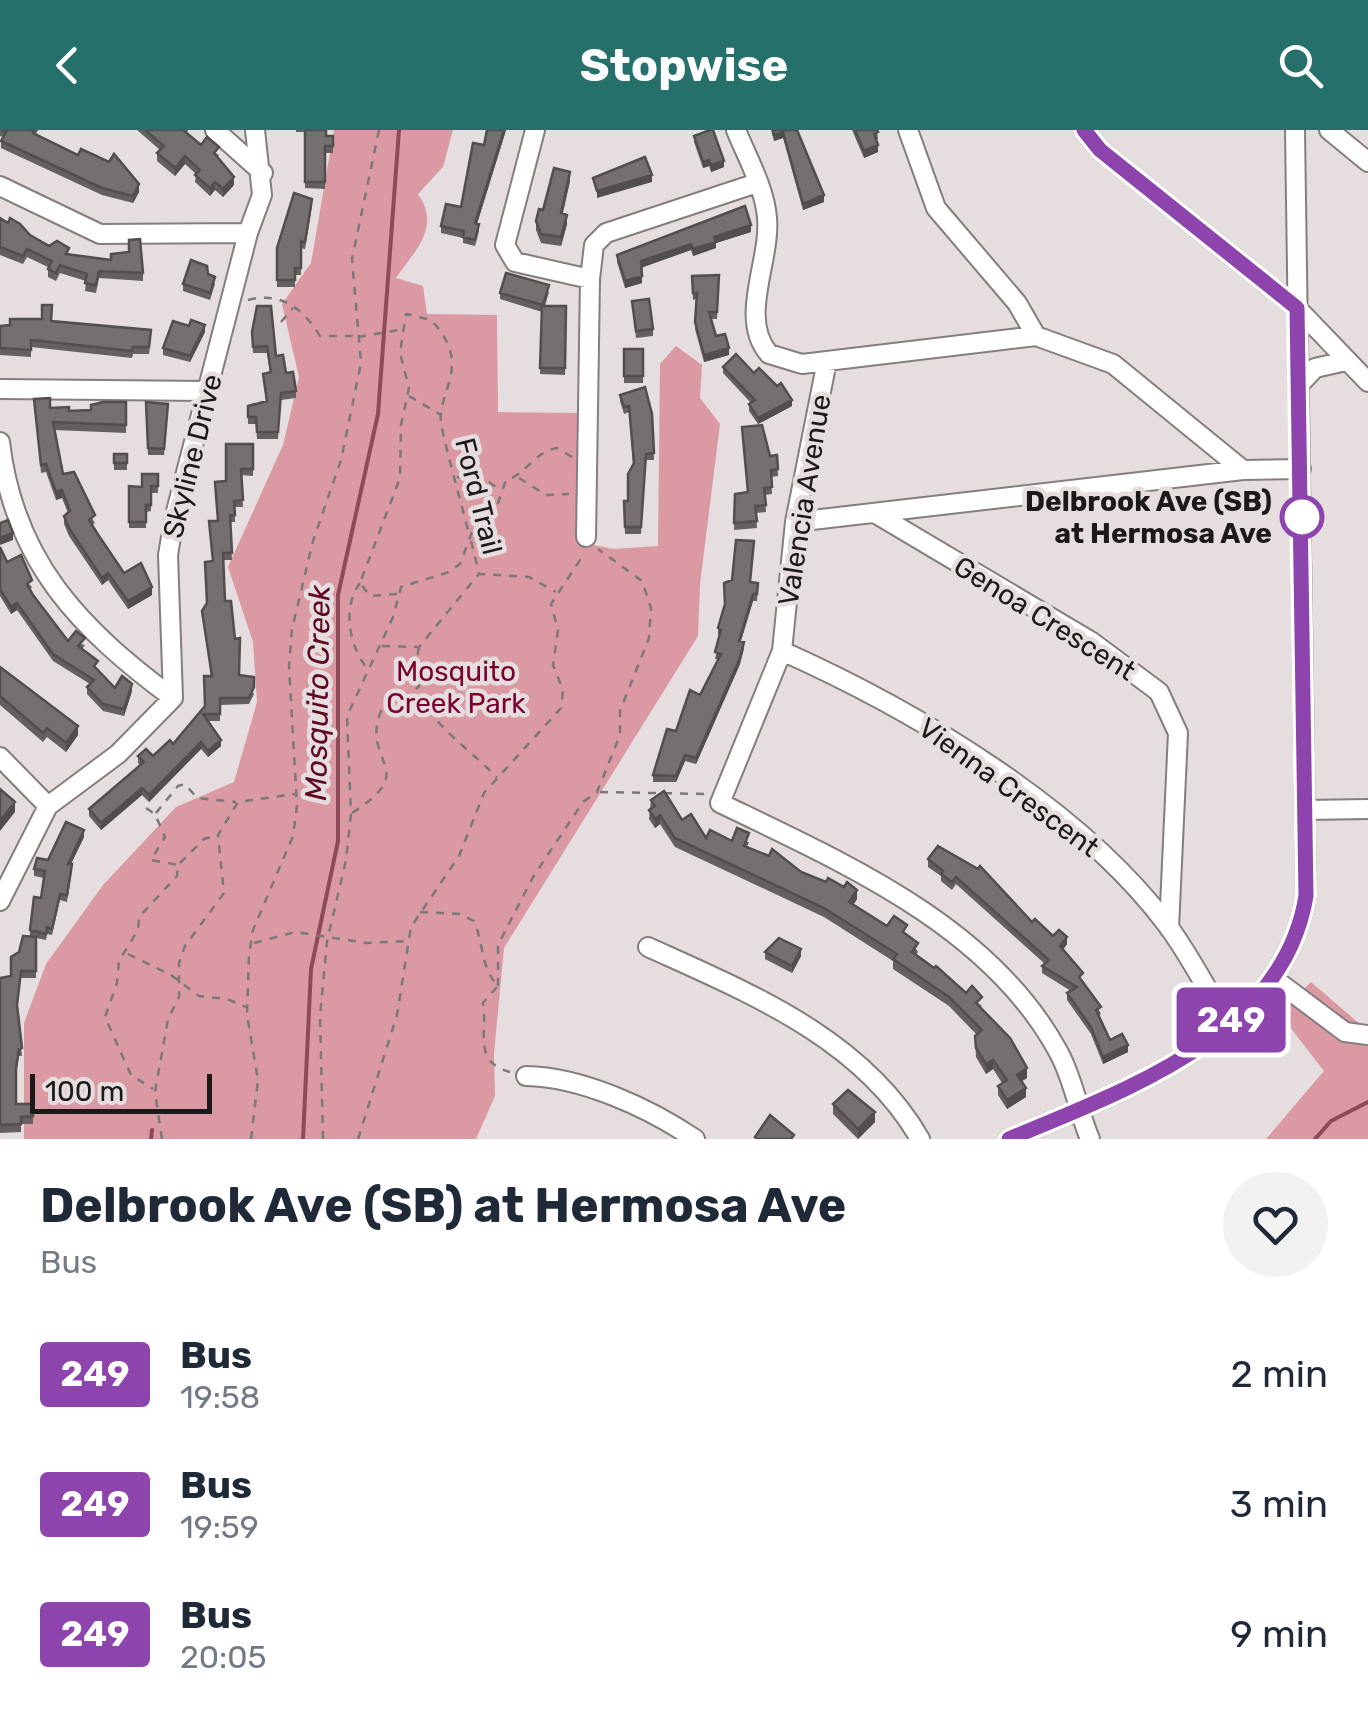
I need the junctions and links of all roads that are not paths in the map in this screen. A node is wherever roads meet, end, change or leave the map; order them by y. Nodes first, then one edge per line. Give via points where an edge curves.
1 (215, 130) edge
2 (255, 130) edge
3 (535, 130) edge
4 (736, 130) edge
5 (908, 130) edge
6 (1084, 130) edge
7 (1295, 130) edge
8 (1328, 130) edge
9 (1368, 162) edge
10 (263, 173) junction
11 (758, 183) junction
12 (0, 186) edge
13 (248, 234) junction
14 (590, 279) junction
15 (1297, 308) junction
16 (1036, 336) junction
17 (827, 361) junction
18 (1346, 361) junction
19 (1368, 382) edge
20 (1299, 385) junction
21 (0, 389) edge
22 (207, 391) junction
23 (0, 442) edge
24 (1244, 470) junction
25 (1301, 470) junction
26 (878, 516) junction
27 (795, 522) junction
28 (586, 539) road end
29 (782, 651) junction
30 (172, 698) junction
31 (0, 757) edge
32 (48, 806) junction
33 (1368, 809) edge
34 (1306, 810) junction
35 (0, 901) edge
36 (1170, 928) junction
37 (648, 947) dead end
38 (1273, 978) junction
39 (1228, 1023) junction
40 (1368, 1035) edge
41 (526, 1076) road end
42 (1080, 1108) junction
43 (695, 1139) edge
44 (920, 1139) edge
45 (1009, 1139) edge
46 (1090, 1139) edge

1 - 10 street
2 - 10 street, Skyline Drive
3 - 14 street via 506,234 507,254 515,262
4 - 11 street, Valencia Avenue
5 - 16 street via 936,208
6 - 15 street via 1100,150
7 - 15 street
8 - 9 street
10 - 13 street, Skyline Drive
11 - 14 street via 606,234 594,245
11 - 17 street, Valencia Avenue via 768,238 756,316 760,344 784,361
12 - 13 street via 100,234
13 - 22 street, Skyline Drive
14 - 28 street
15 - 18 street
15 - 20 street
16 - 17 street
16 - 24 street via 1112,364
17 - 27 street, Valencia Avenue
18 - 19 street
18 - 20 street via 1314,368
20 - 25 street
21 - 22 street
22 - 30 street, Skyline Drive via 168,554
23 - 30 street via 19,528 46,580 104,642
24 - 25 street
24 - 26 street
25 - 34 street
26 - 27 street
26 - 36 street, Genoa Crescent via 1092,642 1160,692 1178,733
27 - 29 street, Valencia Avenue
29 - 36 street, Vienna Crescent via 921,721 1080,832
29 - 42 street, Valencia Avenue via 720,803 850,866 990,964 1042,1026
30 - 32 street via 118,754
31 - 32 street
32 - 35 street
33 - 34 street
34 - 38 street via 1301,928
36 - 39 street, Vienna Crescent
37 - 44 street via 762,999 835,1046 870,1074
38 - 39 street
38 - 40 street via 1345,1032
39 - 42 street via 1166,1070
41 - 43 street via 546,1076 622,1101
42 - 45 street
42 - 46 street

